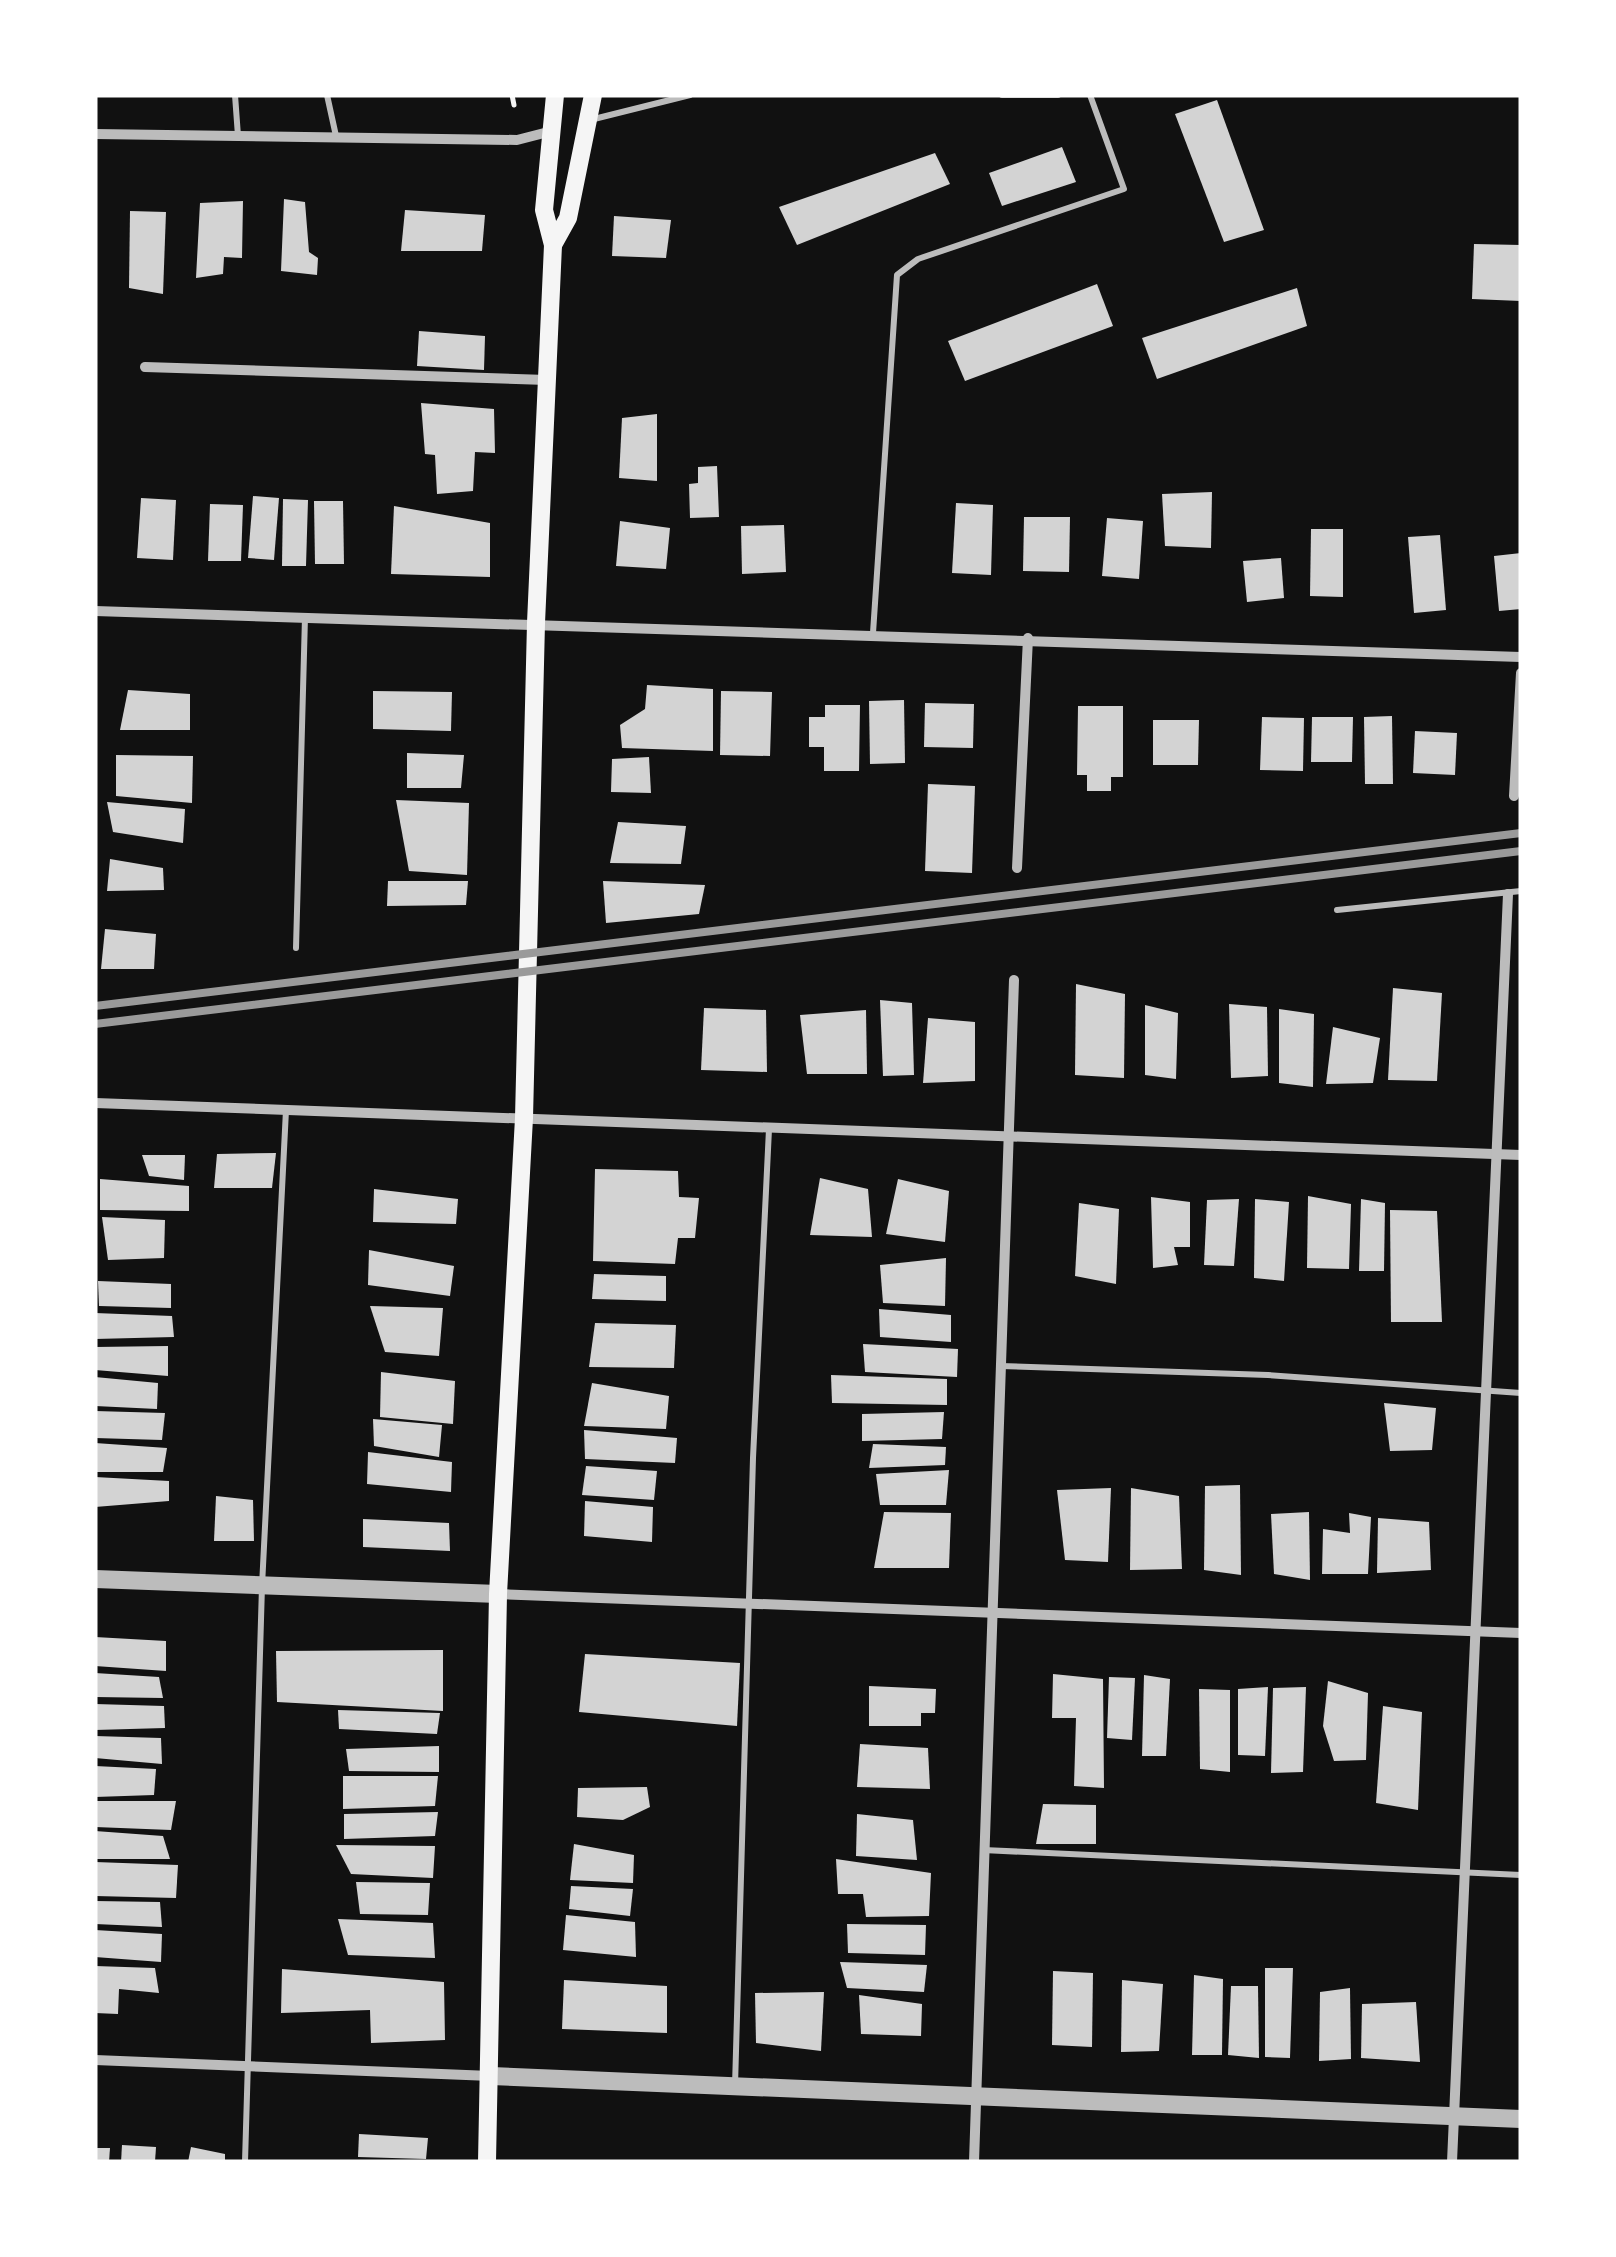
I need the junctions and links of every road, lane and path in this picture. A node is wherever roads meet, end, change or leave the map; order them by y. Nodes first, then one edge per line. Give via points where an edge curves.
1 (235, 95) edge
2 (327, 95) edge
3 (512, 95) edge
4 (555, 95) edge
5 (593, 95) edge
6 (690, 95) edge
7 (1002, 95) edge
8 (1058, 95) edge
9 (1090, 95) edge
10 (514, 105) dead end
11 (590, 120) junction
12 (552, 131) junction
13 (95, 134) edge
14 (238, 136) junction
15 (337, 138) junction
16 (553, 245) junction
17 (145, 367) dead end
18 (547, 380) junction
19 (95, 611) edge
20 (305, 617) junction
21 (536, 623) junction
22 (873, 633) junction
23 (1028, 638) junction
24 (1521, 656) edge
25 (1521, 673) edge
26 (1514, 796) dead end
27 (1017, 868) dead end
28 (1521, 892) edge
29 (1508, 894) junction
30 (1337, 910) dead end
31 (296, 948) dead end
32 (1014, 980) dead end
33 (95, 1103) edge
34 (286, 1110) junction
35 (524, 1118) junction
36 (769, 1128) junction
37 (1008, 1136) junction
38 (1493, 1153) junction
39 (1521, 1155) edge
40 (999, 1366) junction
41 (1484, 1392) junction
42 (1521, 1394) edge
43 (95, 1580) edge
44 (262, 1586) junction
45 (498, 1594) junction
46 (749, 1604) junction
47 (990, 1613) junction
48 (1474, 1632) junction
49 (1521, 1633) edge
50 (983, 1850) junction
51 (1463, 1871) junction
52 (1521, 1875) edge
53 (95, 2060) edge
54 (250, 2066) junction
55 (491, 2076) junction
56 (735, 2086) junction
57 (975, 2096) junction
58 (1453, 2117) junction
59 (1521, 2119) edge
60 (245, 2162) edge
61 (487, 2162) edge
62 (974, 2162) edge
63 (1452, 2162) edge

1 - 14 lane
2 - 15 lane
3 - 10 path
4 - 12 main road
5 - 11 main road
6 - 11 lane
7 - 8 lane
9 - 22 lane via 1124,188 918,260 898,275
11 - 16 main road via 568,218
12 - 15 street via 517,140
12 - 16 main road via 544,210
13 - 14 street
14 - 15 street
16 - 18 main road
17 - 18 street
18 - 21 main road
19 - 20 street
20 - 21 street
20 - 31 lane
21 - 22 street
21 - 35 main road
22 - 23 street
23 - 24 street
23 - 27 street
25 - 26 street
28 - 29 lane
29 - 30 lane
29 - 38 street
32 - 37 street
33 - 34 street
34 - 35 street
34 - 44 lane
35 - 36 street
35 - 45 main road
36 - 37 street
36 - 46 lane
37 - 38 street
37 - 40 street
38 - 39 street
38 - 41 street
40 - 41 lane via 1268,1374
40 - 47 street
41 - 42 lane
41 - 48 street
43 - 44 street
44 - 45 street
44 - 54 lane
45 - 46 street
45 - 55 main road
46 - 47 street
46 - 56 lane
47 - 48 street
47 - 50 street
48 - 49 street
48 - 51 street
50 - 51 lane
50 - 57 street
51 - 52 lane
51 - 58 street
53 - 54 street
54 - 55 street
54 - 60 lane
55 - 56 street
55 - 61 main road
56 - 57 street
57 - 58 street
57 - 62 street
58 - 59 street
58 - 63 street

